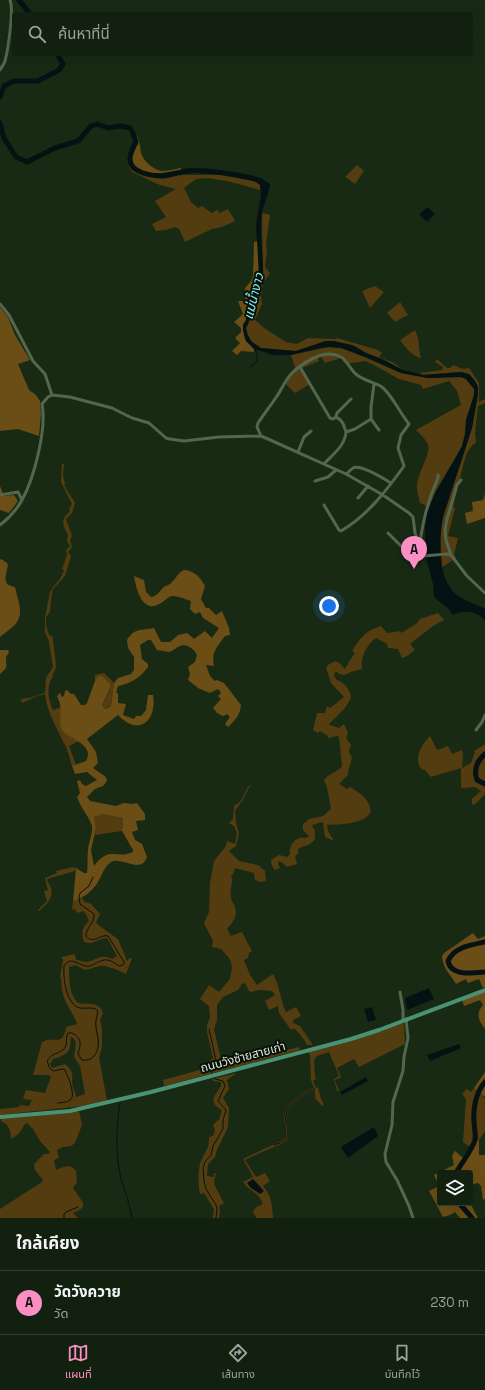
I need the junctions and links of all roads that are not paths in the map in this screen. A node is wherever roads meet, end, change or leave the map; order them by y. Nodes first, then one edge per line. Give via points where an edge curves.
1 (10, 0) edge
2 (0, 70) edge
3 (0, 304) edge
4 (300, 367) junction
5 (374, 384) junction
6 (52, 395) junction
7 (351, 399) dead end
8 (336, 417) junction
9 (371, 419) junction
10 (379, 430) dead end
11 (311, 431) dead end
12 (346, 432) junction
13 (261, 436) junction
14 (298, 452) junction
15 (324, 464) junction
16 (336, 470) junction
17 (346, 474) junction
18 (438, 475) dead end
19 (461, 480) dead end
20 (315, 481) dead end
21 (392, 483) junction
22 (368, 486) junction
23 (0, 495) edge
24 (383, 495) junction
25 (358, 498) dead end
26 (22, 501) junction
27 (324, 505) dead end
28 (0, 525) edge
29 (388, 533) dead end
30 (419, 548) junction
31 (449, 554) junction
32 (485, 593) edge
33 (485, 715) edge
34 (476, 730) dead end
35 (485, 990) edge
36 (400, 992) dead end
37 (405, 1020) junction
38 (0, 1117) edge
39 (413, 1218) edge

1 - 2 street via 12,8 8,39
3 - 6 street via 9,315 33,361 43,371
4 - 5 street via 322,355 339,356 358,376
4 - 8 street via 330,418
4 - 13 street via 287,380 256,427
5 - 9 street
5 - 21 street via 385,391 409,424 401,436 398,448 404,466
6 - 13 street via 112,408 149,423 170,440
6 - 26 street via 42,404 43,424 39,449 34,471
7 - 8 street
8 - 12 street via 344,425
9 - 10 street
9 - 12 street
11 - 14 street via 304,438
12 - 15 street via 346,439 341,447
13 - 14 street
14 - 15 street
15 - 16 street
16 - 17 street
16 - 20 street via 328,477
17 - 21 street via 353,468 358,468
17 - 22 street
18 - 30 street via 423,519
19 - 31 street via 446,523 445,537
21 - 24 street
22 - 24 street
22 - 25 street
23 - 26 street via 18,492
24 - 27 street via 341,531
24 - 30 street via 413,517
26 - 28 street
29 - 30 street via 408,553
30 - 31 street via 423,556
31 - 32 street
33 - 34 street
35 - 37 main road, ถนนวังซ้ายสายเก่า
36 - 37 street
37 - 38 main road, ถนนวังซ้ายสายเก่า via 345,1040 151,1092 70,1111
37 - 39 street via 408,1038 403,1071 393,1102 392,1125 385,1154 386,1162 397,1180

